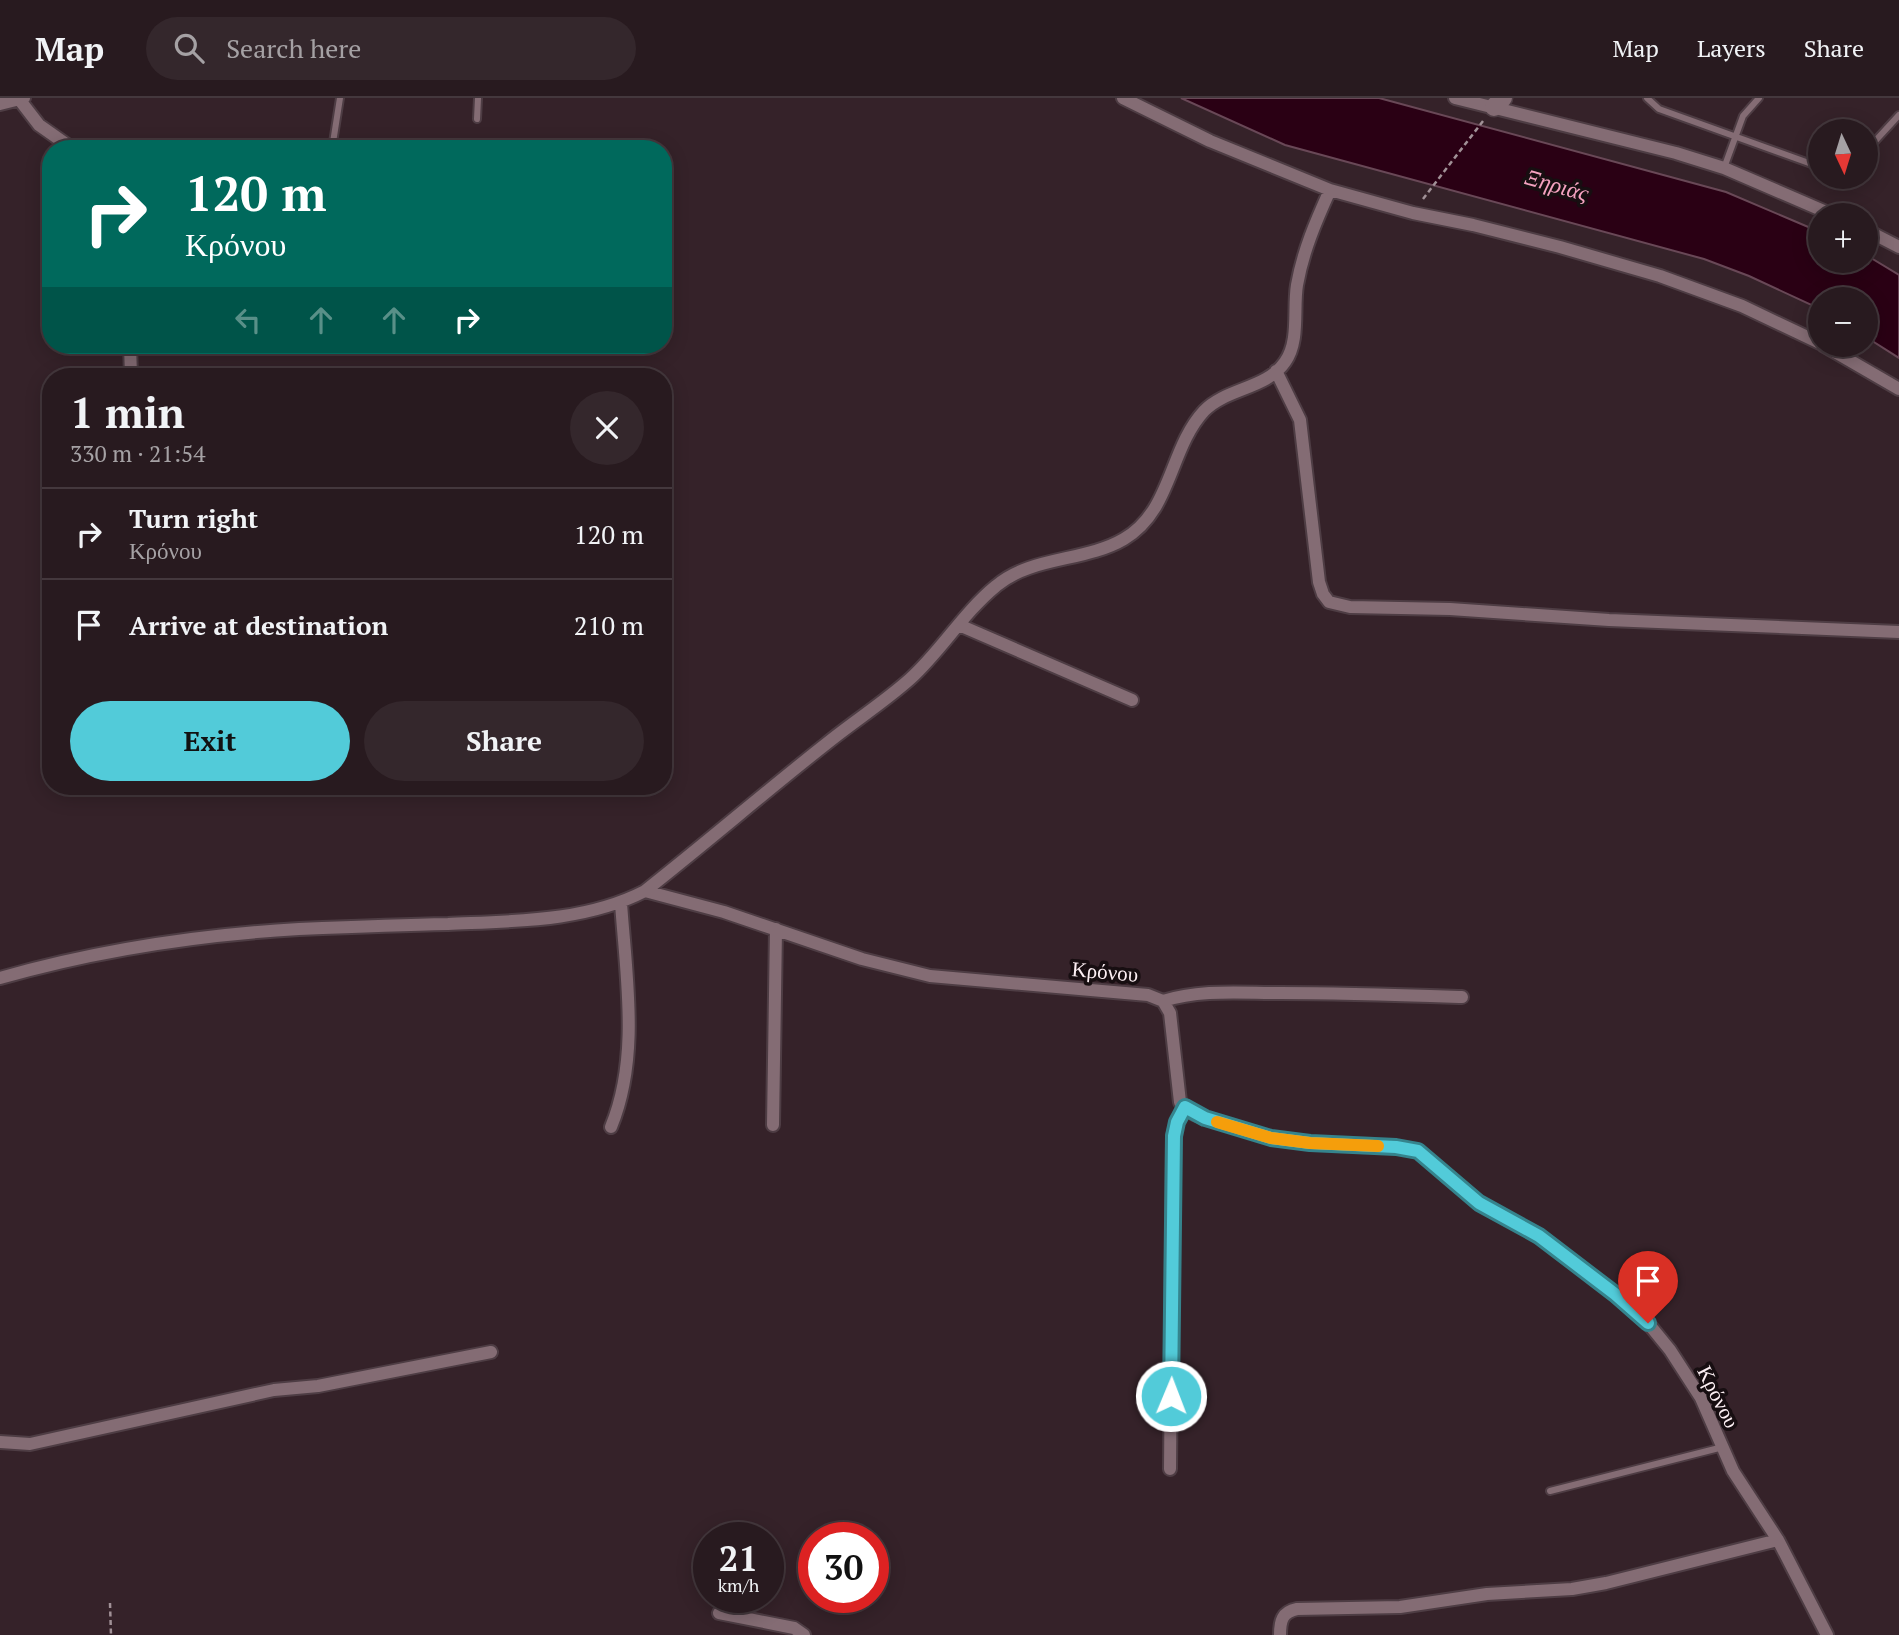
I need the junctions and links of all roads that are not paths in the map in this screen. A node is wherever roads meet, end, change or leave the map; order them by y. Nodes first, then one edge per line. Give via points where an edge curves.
1 (340, 98) edge
2 (478, 98) edge
3 (1123, 98) edge
4 (1455, 98) edge
5 (1647, 98) edge
6 (1759, 98) edge
7 (22, 99) edge
8 (1498, 103) edge
9 (0, 104) edge
10 (1899, 115) edge
11 (477, 119) dead end
12 (1735, 138) junction
13 (1878, 138) edge
14 (60, 140) edge
15 (333, 140) edge
16 (1808, 163) edge
17 (1724, 168) junction
18 (1330, 190) junction
19 (1808, 204) edge
20 (1878, 236) edge
21 (1899, 247) edge
22 (1808, 338) edge
23 (1844, 357) edge
24 (1276, 371) junction
25 (1899, 389) edge
26 (959, 625) junction
27 (1899, 632) edge
28 (1132, 700) dead end
29 (645, 891) junction
30 (621, 903) junction
31 (776, 929) junction
32 (0, 978) edge
33 (1462, 996) dead end
34 (1163, 1001) junction
35 (1185, 1107) junction
36 (773, 1125) dead end
37 (611, 1127) dead end
38 (491, 1352) dead end
39 (0, 1442) edge
40 (1723, 1447) junction
41 (1170, 1469) dead end
42 (1550, 1491) dead end
43 (1778, 1540) junction
44 (719, 1613) dead end
45 (804, 1635) edge
46 (1280, 1635) edge
47 (1827, 1635) edge

1 - 15 lane
2 - 11 lane
3 - 18 street via 1210,141
4 - 8 street
5 - 12 lane via 1659,109
6 - 12 lane via 1743,116
7 - 9 street
7 - 14 street via 39,125
8 - 17 street
10 - 13 lane
12 - 16 lane
12 - 17 lane
17 - 19 street
18 - 22 street via 1660,276 1742,306
18 - 24 street via 1303,256 1291,350
20 - 21 street
23 - 25 street
24 - 26 street via 1227,394 1204,411 1147,521 1132,534 1110,546 1009,576
24 - 27 street via 1300,420 1319,582 1329,602 1350,607
26 - 28 street
26 - 29 street via 892,695 827,742
29 - 30 street
29 - 31 street, Κρόνου
30 - 32 street via 528,921 181,939
30 - 37 street via 627,1064
31 - 34 street, Κρόνου via 929,976 1138,994
31 - 36 street
33 - 34 street via 1210,993
34 - 35 street, Κρόνου via 1172,1020 1180,1102
35 - 40 street, Κρόνου via 1205,1118 1271,1138 1422,1153 1479,1203 1539,1236 1648,1323 1701,1398
35 - 41 street via 1174,1136
38 - 39 street via 318,1386 274,1390 30,1444
40 - 42 lane
40 - 43 street, Κρόνου via 1744,1491
43 - 46 street via 1572,1589 1400,1606 1297,1608 1283,1615
43 - 47 street, Κρόνου
44 - 45 street via 794,1628

